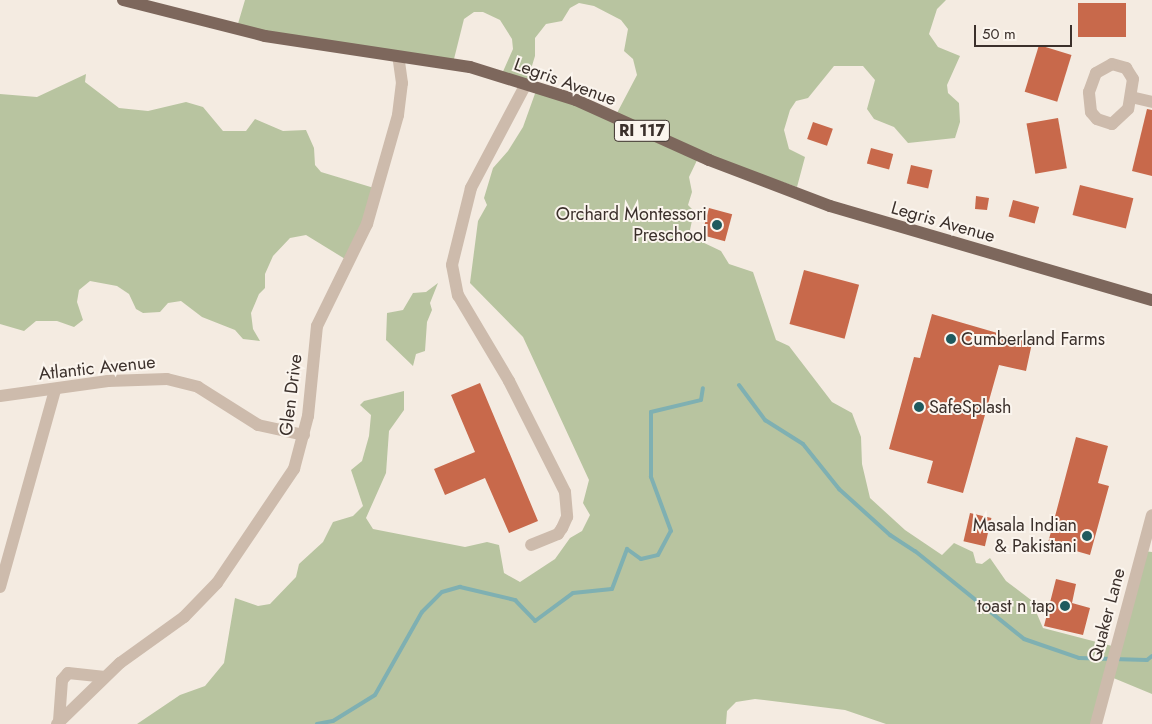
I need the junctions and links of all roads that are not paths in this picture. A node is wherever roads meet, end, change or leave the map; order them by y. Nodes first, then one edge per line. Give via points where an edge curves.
1 (123, 0) edge
2 (398, 56) junction
3 (526, 84) junction
4 (1131, 97) junction
5 (1152, 102) edge
6 (1152, 300) edge
7 (56, 390) junction
8 (0, 396) edge
9 (304, 436) junction
10 (1152, 515) edge
11 (531, 546) dead end
12 (0, 587) edge
13 (105, 676) junction
14 (58, 723) edge
15 (1096, 724) edge

1 - 2 main road, Legris Avenue / RI 117 via 265,36
2 - 3 main road, Legris Avenue / RI 117 via 470,67
2 - 9 street, Glen Drive via 402,83 398,115 367,224 317,326 312,395
3 - 6 main road, Legris Avenue / RI 117 via 576,100 709,160 830,206
3 - 11 street via 471,188 452,265 458,295 509,380 565,492 567,518 562,528 552,537
4 - 4 street via 1134,79 1131,72 1112,64 1096,73 1092,81 1089,92 1091,112 1097,119 1112,124 1128,109
4 - 5 street
7 - 8 street, Atlantic Avenue
7 - 9 street, Atlantic Avenue via 108,381 167,378 185,381 258,425
7 - 12 street
9 - 13 street, Glen Drive via 294,469 217,583 184,617
10 - 15 street, Quaker Lane
13 - 14 street, Glen Drive
13 - 14 street, Glen Drive via 68,672 62,680

